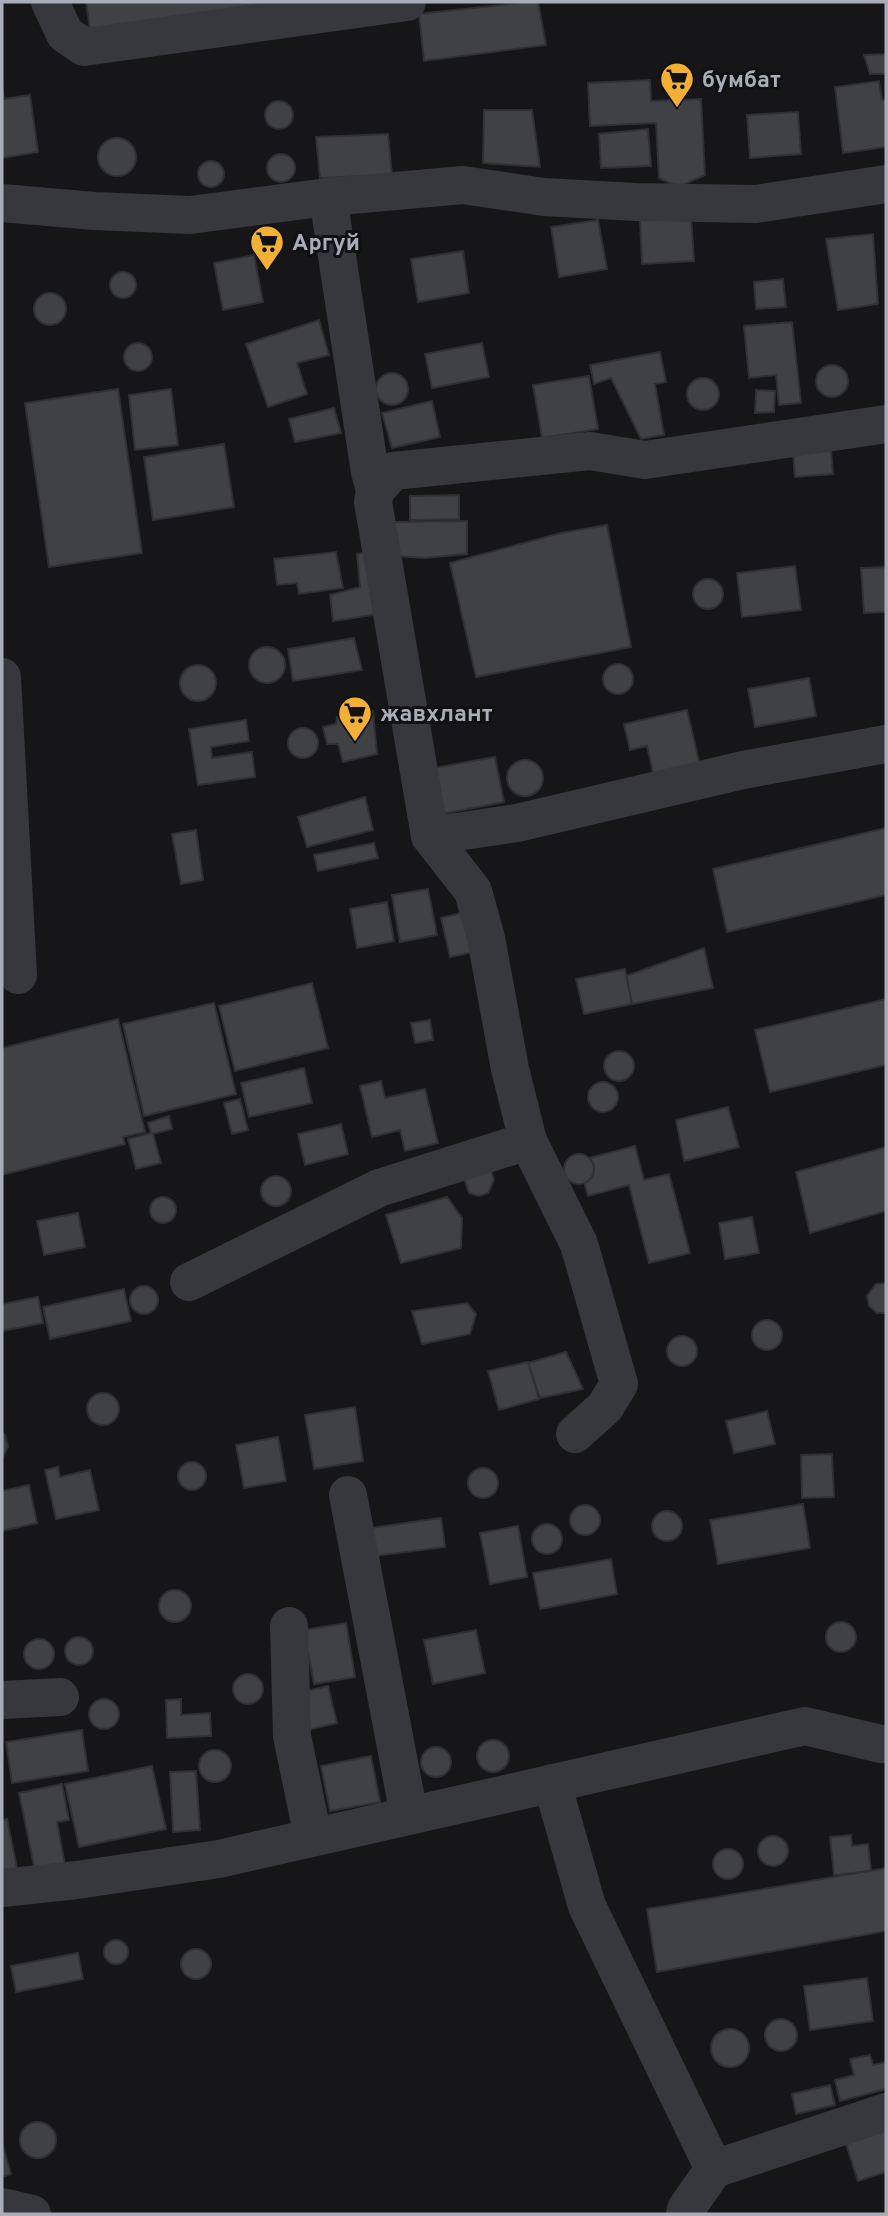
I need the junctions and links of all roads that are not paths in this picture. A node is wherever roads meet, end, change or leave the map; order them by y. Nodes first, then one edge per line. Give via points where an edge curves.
1 (50, 2) edge
2 (407, 2) edge
3 (886, 184) edge
4 (328, 197) junction
5 (2, 202) edge
6 (886, 424) edge
7 (375, 491) junction
8 (2, 677) edge
9 (886, 744) edge
10 (430, 836) junction
11 (18, 975) dead end
12 (528, 1141) junction
13 (189, 1282) dead end
14 (575, 1434) dead end
15 (348, 1495) dead end
16 (289, 1626) dead end
17 (60, 1697) dead end
18 (2, 1700) edge
19 (886, 1744) edge
20 (552, 1783) junction
21 (409, 1815) junction
22 (313, 1837) junction
23 (2, 1888) edge
24 (886, 2112) edge
25 (714, 2169) junction
26 (2, 2207) edge
27 (32, 2214) edge
28 (685, 2214) edge

1 - 2 street via 65,34 84,47
3 - 4 street via 756,204 544,197 463,185
4 - 5 street via 190,215
4 - 7 street
6 - 7 street via 645,460 590,451 393,471
7 - 10 street via 373,502
8 - 11 street
9 - 10 street via 743,770 517,823
10 - 12 street via 473,891
12 - 13 street via 379,1188
12 - 14 street via 579,1244 619,1384 606,1407
15 - 21 street
16 - 22 street via 292,1736
17 - 18 street
19 - 20 street via 805,1726
20 - 21 street
20 - 25 street via 587,1906
21 - 22 street
22 - 23 street via 206,1861
24 - 25 street
25 - 28 street
26 - 27 street

